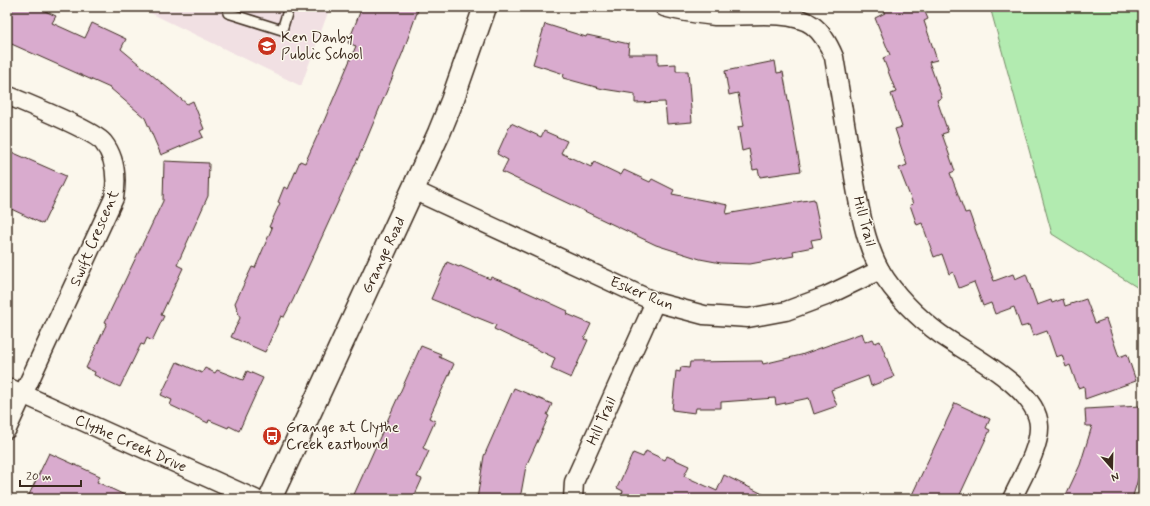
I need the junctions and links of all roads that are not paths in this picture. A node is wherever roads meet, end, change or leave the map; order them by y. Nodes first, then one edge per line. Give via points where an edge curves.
1 (230, 7) edge
2 (289, 7) edge
3 (485, 7) edge
4 (664, 7) edge
5 (7, 95) edge
6 (413, 190) junction
7 (880, 270) junction
8 (655, 302) junction
9 (15, 390) edge
10 (7, 429) edge
11 (255, 499) edge
12 (270, 499) edge
13 (574, 499) edge
14 (1012, 499) edge

1 - 2 lane via 228,13 282,30
3 - 6 street, Grange Road via 452,101
4 - 7 street, Hill Trail via 679,12 716,16 791,17 811,25 827,40 834,57 858,201 868,241
5 - 9 street, Swift Crescent via 90,133 102,142 111,155 116,184 114,198
6 - 8 street, Esker Run
6 - 12 street, Grange Road
7 - 8 street, Esker Run via 826,296 786,311 748,318 704,315
7 - 14 street, Hill Trail via 919,317 1019,387 1032,405 1039,425 1035,450
8 - 13 street, Hill Trail via 574,482
9 - 10 street, Swift Crescent
9 - 11 street, Clythe Creek Drive

